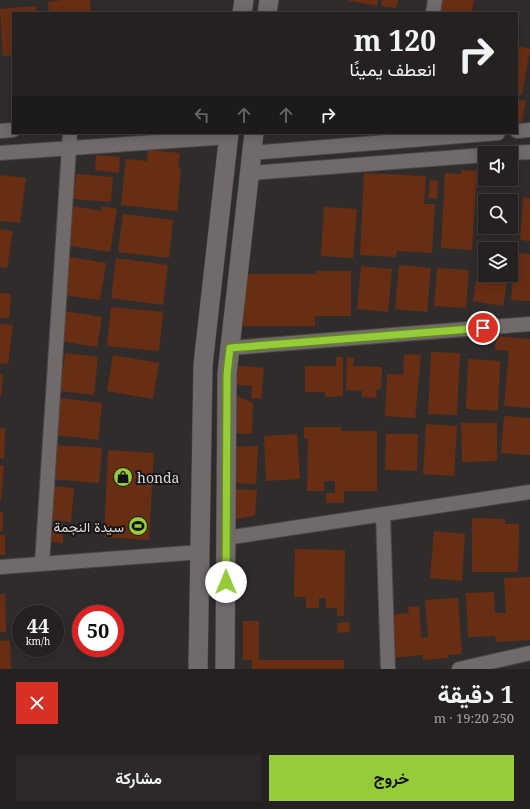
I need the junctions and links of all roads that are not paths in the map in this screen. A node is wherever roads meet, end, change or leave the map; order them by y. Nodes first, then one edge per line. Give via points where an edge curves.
1 (244, 0) edge
2 (269, 0) edge
3 (435, 0) edge
4 (242, 12) edge
5 (267, 12) edge
6 (432, 12) edge
7 (12, 130) edge
8 (530, 130) edge
9 (0, 131) edge
10 (518, 132) edge
11 (70, 134) edge
12 (254, 134) edge
13 (469, 134) edge
14 (228, 135) edge
15 (412, 136) edge
16 (70, 148) junction
17 (530, 152) edge
18 (0, 153) edge
19 (252, 153) junction
20 (518, 153) edge
21 (478, 156) edge
22 (408, 161) junction
23 (250, 173) junction
24 (530, 324) edge
25 (230, 348) junction
26 (530, 492) edge
27 (383, 514) junction
28 (226, 538) junction
29 (201, 552) junction
30 (42, 564) junction
31 (0, 567) edge
32 (530, 653) edge
33 (198, 669) edge
34 (225, 669) edge
35 (388, 669) edge
36 (459, 669) edge

1 - 4 main road
2 - 5 main road
3 - 6 street
7 - 9 street
8 - 10 street
11 - 16 street
12 - 19 main road
13 - 15 street
14 - 16 street
14 - 29 main road via 203,365
15 - 19 street
15 - 22 street
16 - 18 street
16 - 30 street
17 - 20 street
19 - 23 main road
21 - 22 street
22 - 23 street
23 - 25 main road
24 - 25 street
25 - 28 main road via 227,374
26 - 27 street
27 - 28 street
27 - 35 street
28 - 34 main road
29 - 30 street
29 - 33 main road
30 - 31 street
32 - 36 street

